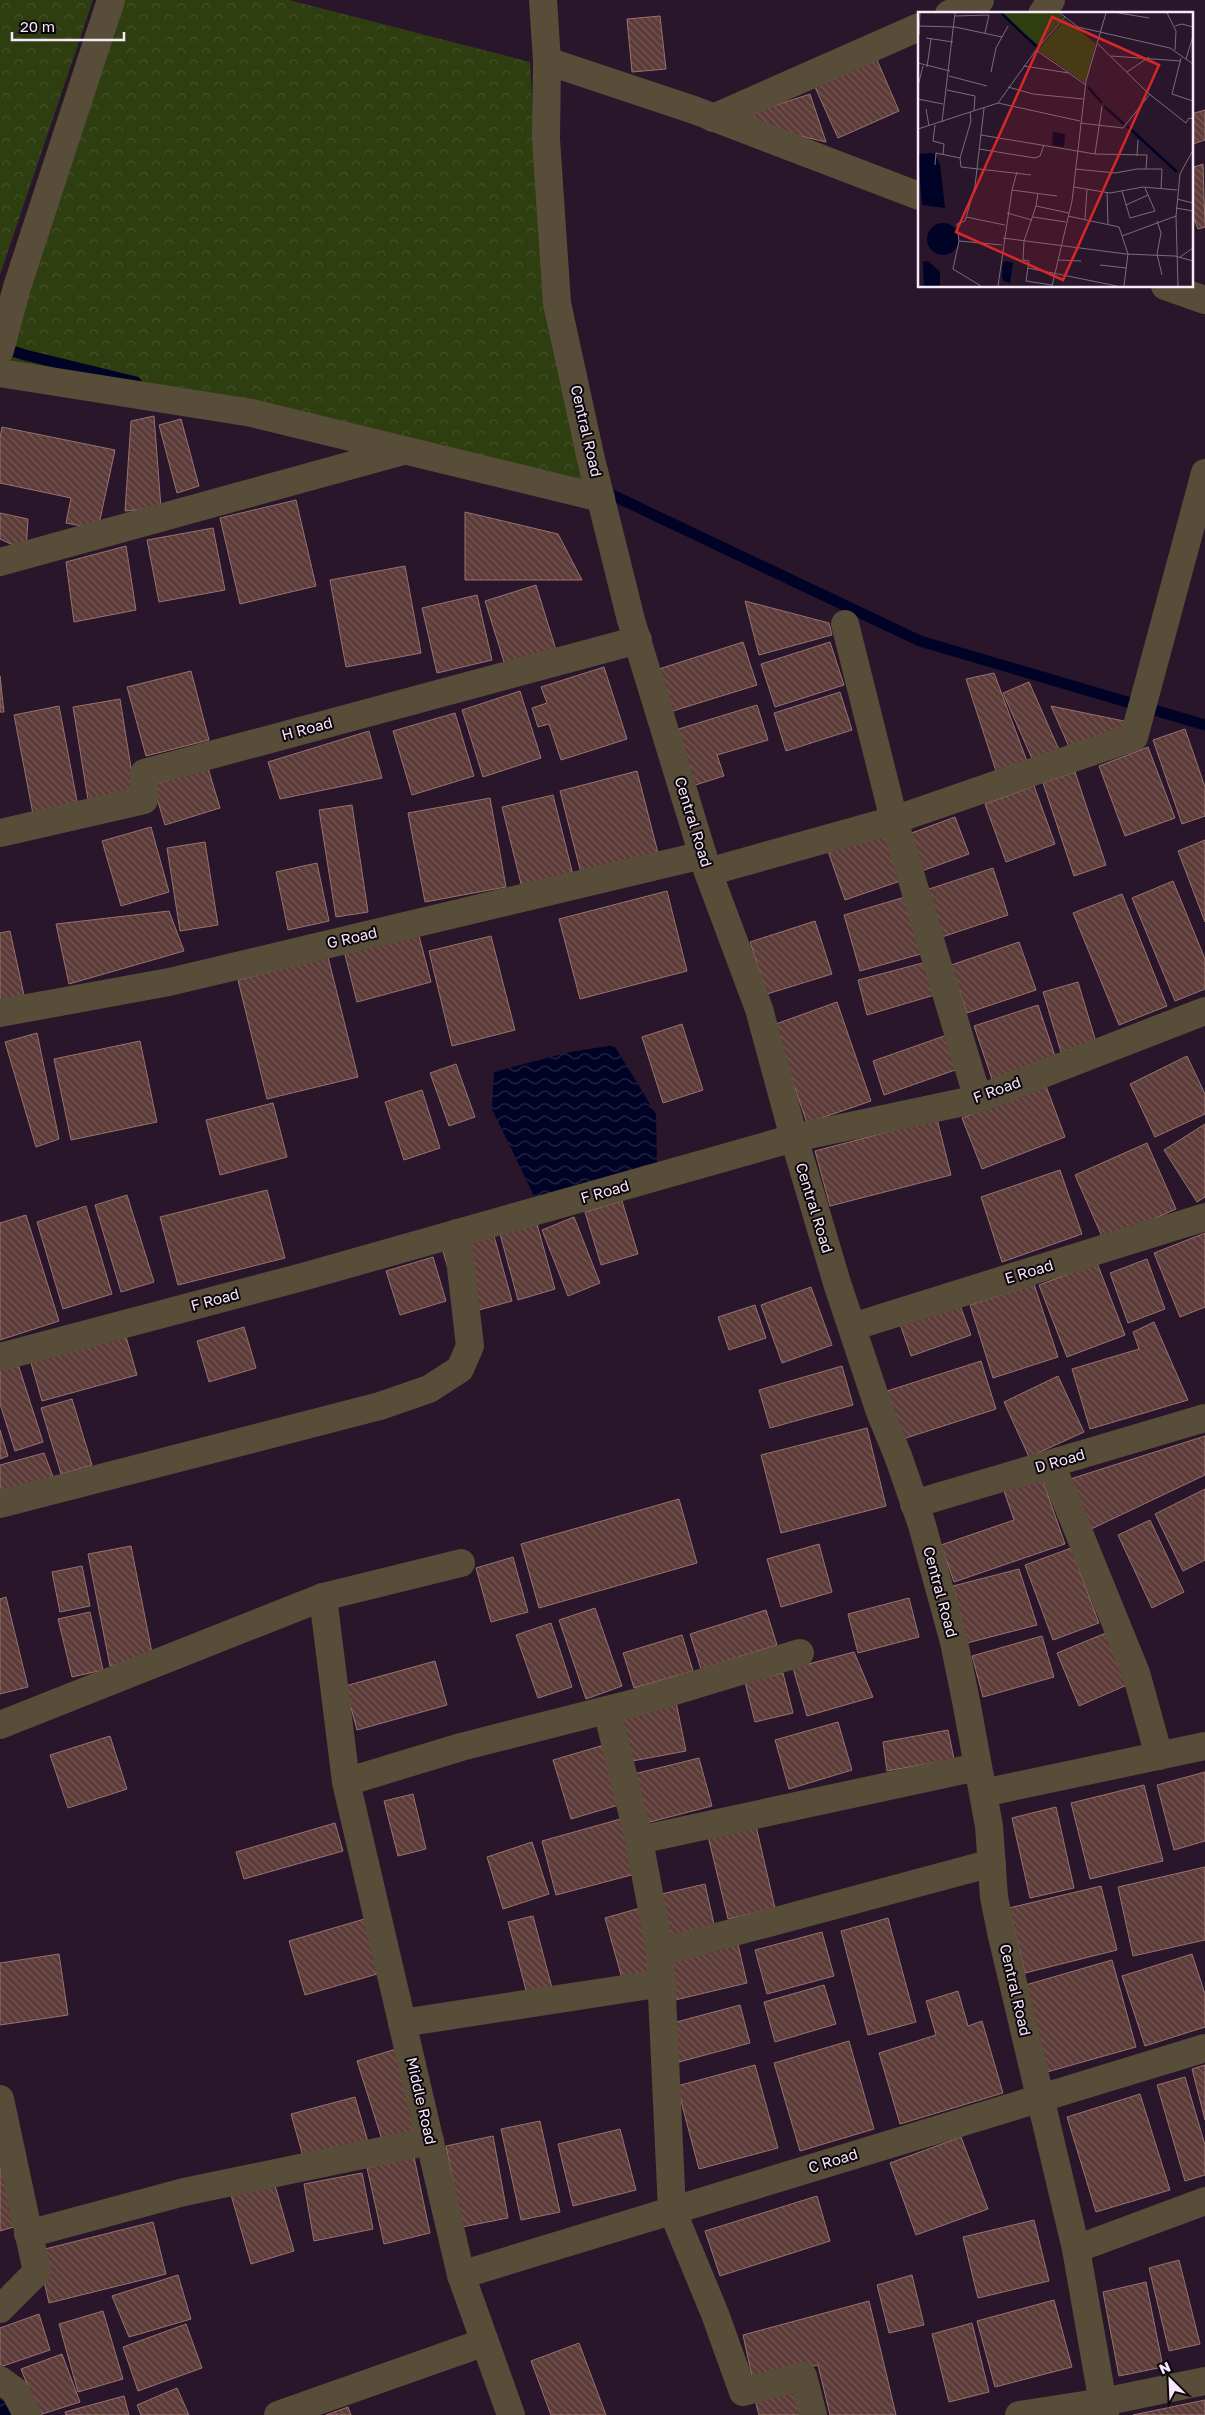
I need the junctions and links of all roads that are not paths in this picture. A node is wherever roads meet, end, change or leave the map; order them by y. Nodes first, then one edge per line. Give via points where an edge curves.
1 (111, 0) edge
2 (543, 0) edge
3 (980, 0) edge
4 (1051, 0) edge
5 (953, 12) edge
6 (1043, 12) edge
7 (918, 27) edge
8 (547, 61) junction
9 (714, 118) junction
10 (918, 196) edge
11 (1171, 288) edge
12 (1205, 300) edge
13 (3, 340) edge
14 (0, 373) edge
15 (406, 450) junction
16 (1205, 473) edge
17 (602, 498) junction
18 (0, 562) edge
19 (845, 624) dead end
20 (638, 640) junction
21 (894, 820) junction
22 (0, 833) edge
23 (705, 863) junction
24 (1205, 1011) edge
25 (0, 1013) edge
26 (978, 1099) junction
27 (794, 1138) junction
28 (1205, 1217) edge
29 (457, 1234) junction
30 (852, 1327) junction
31 (0, 1357) edge
32 (1205, 1418) edge
33 (1051, 1464) junction
34 (0, 1504) edge
35 (914, 1504) junction
36 (460, 1563) dead end
37 (323, 1597) junction
38 (800, 1653) dead end
39 (606, 1710) junction
40 (0, 1725) edge
41 (1205, 1746) edge
42 (1159, 1756) junction
43 (980, 1780) junction
44 (346, 1782) junction
45 (639, 1840) junction
46 (992, 1863) junction
47 (660, 1952) junction
48 (663, 1983) junction
49 (402, 2023) junction
50 (1205, 2048) edge
51 (1040, 2097) junction
52 (0, 2099) edge
53 (430, 2141) junction
54 (1205, 2201) edge
55 (672, 2210) junction
56 (28, 2234) junction
57 (1076, 2249) junction
58 (462, 2275) junction
59 (0, 2308) edge
60 (485, 2342) junction
61 (0, 2380) edge
62 (1205, 2381) edge
63 (1104, 2408) edge
64 (27, 2415) edge
65 (278, 2415) edge
66 (511, 2415) edge
67 (813, 2415) edge
68 (1019, 2415) edge

1 - 13 street via 17,287
2 - 8 street, Central Road
3 - 5 street
4 - 6 street
7 - 9 street
8 - 9 street
8 - 17 street, Central Road via 546,139 557,303
9 - 10 street
11 - 12 street
14 - 15 street via 252,412
15 - 17 street
15 - 18 street
16 - 21 street, G Road via 1134,737
17 - 20 street, Central Road
19 - 21 street
20 - 22 street, H Road via 144,773 144,800
20 - 23 street, Central Road
21 - 23 street, G Road
21 - 26 street
23 - 25 street, G Road via 170,982
23 - 27 street, Central Road via 759,1009
24 - 26 street, F Road
26 - 27 street, F Road
27 - 29 street, F Road
27 - 30 street, Central Road
28 - 30 street, E Road
29 - 31 street, F Road
29 - 34 street via 470,1346 460,1368 429,1389 380,1406
30 - 35 street, Central Road
32 - 33 street, D Road
33 - 35 street, D Road
33 - 42 street via 1136,1674
35 - 43 street, Central Road via 954,1642
36 - 37 street
37 - 40 street
37 - 44 street, Middle Road
38 - 39 street
39 - 44 street via 461,1747
39 - 45 street
41 - 42 street
42 - 43 street
43 - 45 street
43 - 46 street, Central Road
44 - 49 street, Middle Road
45 - 47 street
46 - 47 street
46 - 51 street, Central Road via 1001,1932
47 - 48 street
48 - 49 street
48 - 55 street
49 - 53 street, Middle Road
50 - 51 street, C Road
51 - 55 street, C Road
51 - 57 street, Central Road
52 - 56 street
53 - 56 street via 184,2192
53 - 58 street, Middle Road
54 - 57 street
55 - 58 street, C Road
55 - 67 street via 743,2392 804,2376
56 - 59 street via 37,2272
57 - 63 street, Central Road
58 - 60 street, Middle Road
60 - 65 street
60 - 66 street, Middle Road
61 - 64 street via 15,2391
62 - 63 street
63 - 68 street

